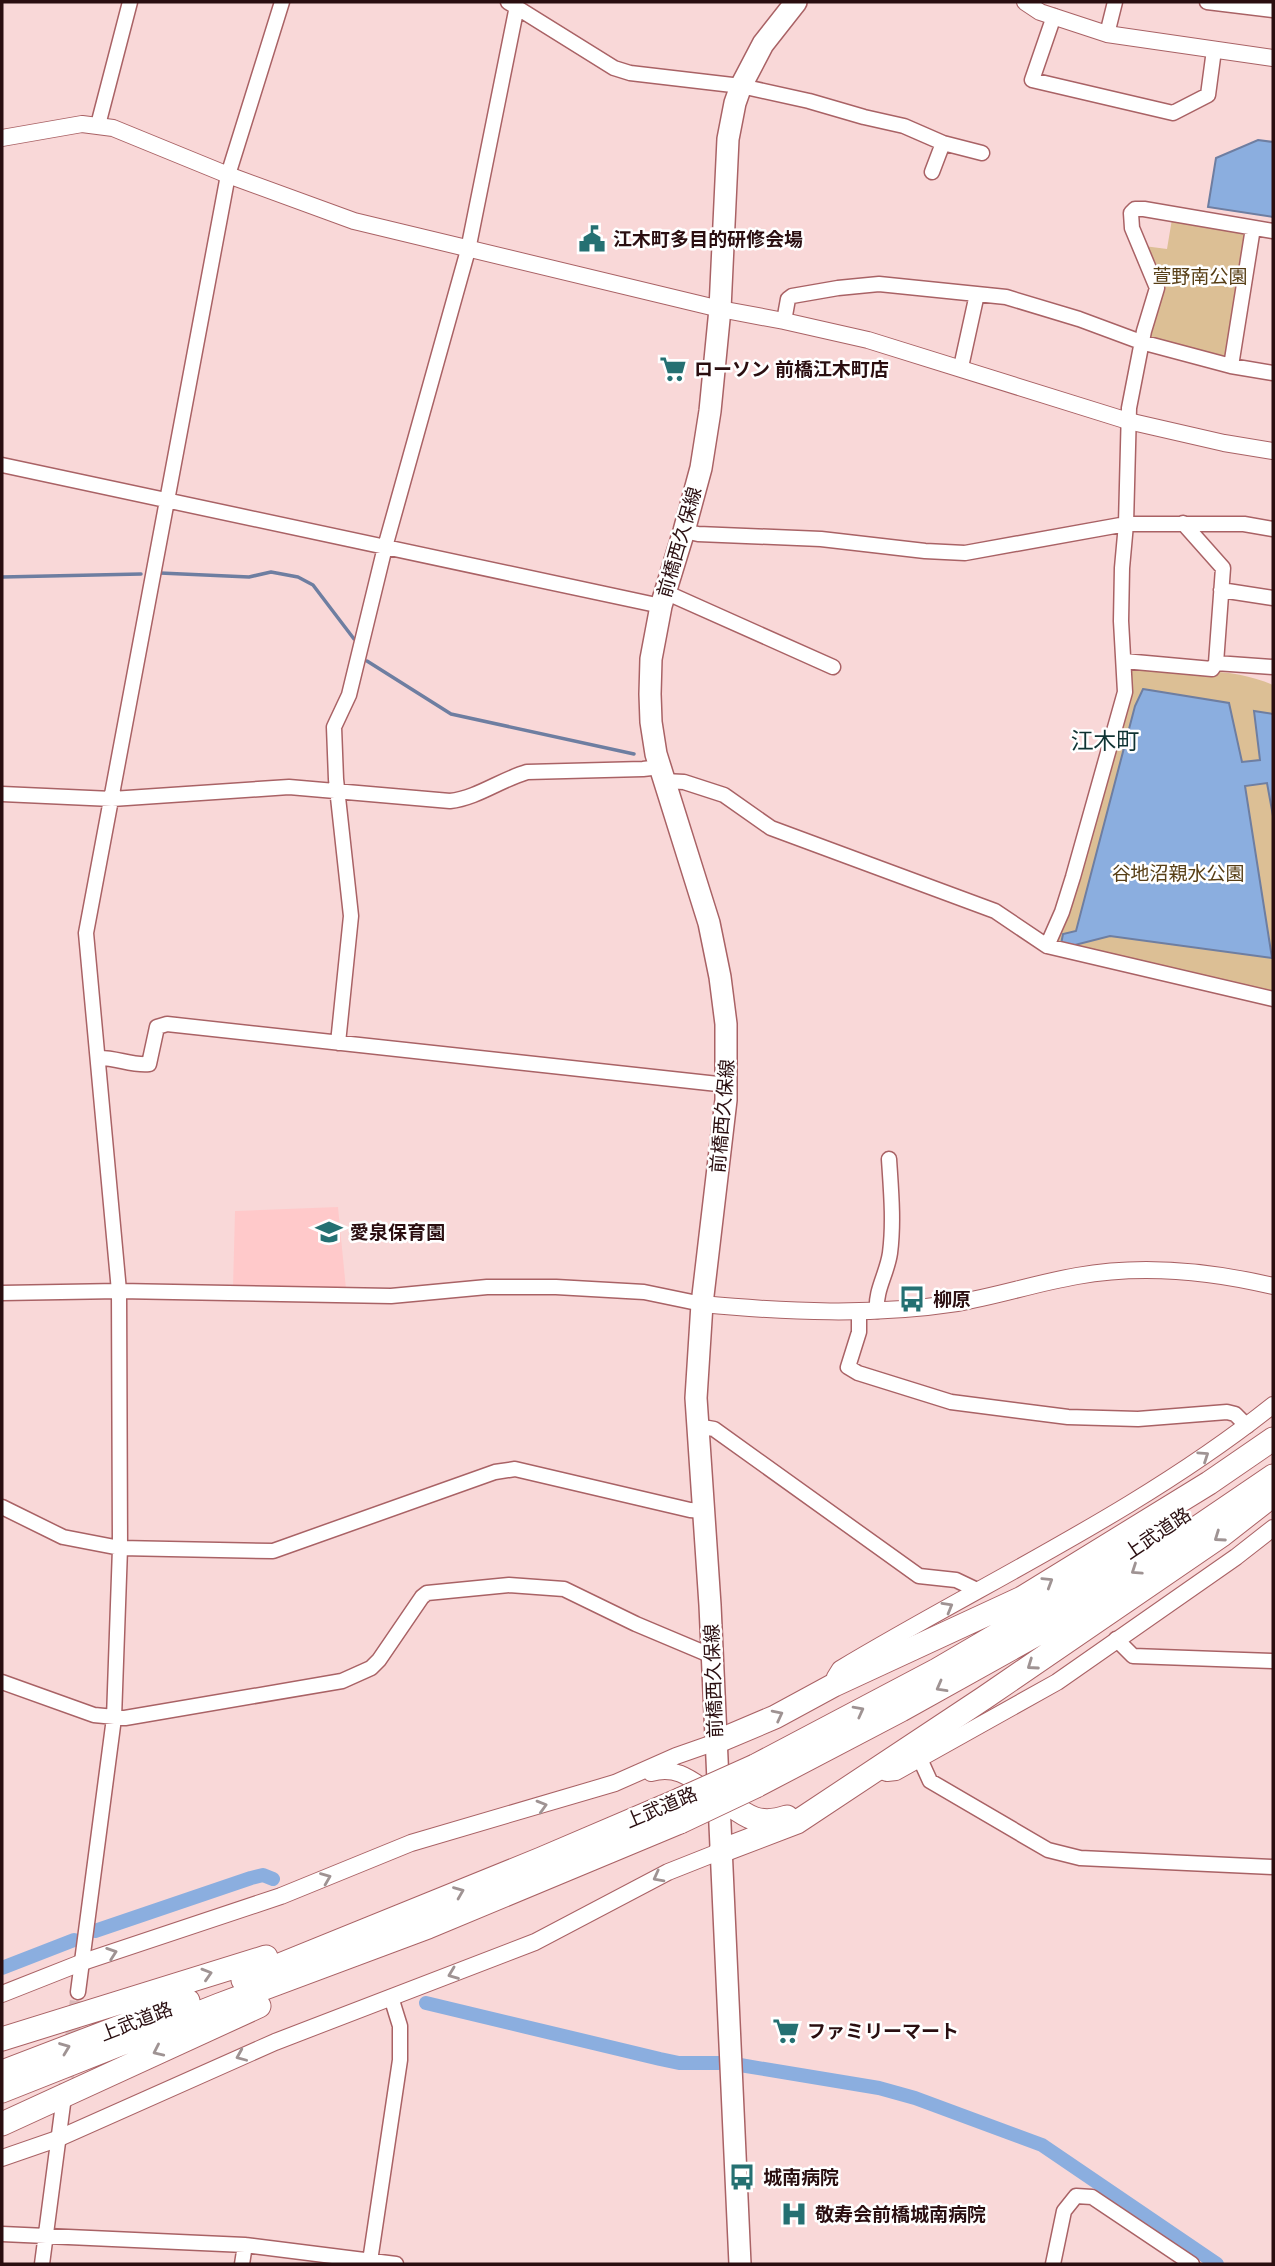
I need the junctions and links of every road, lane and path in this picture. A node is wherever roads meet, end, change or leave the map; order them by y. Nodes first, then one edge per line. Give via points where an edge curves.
1 (130, 2) edge
2 (282, 2) edge
3 (796, 2) edge
4 (1026, 2) edge
5 (1115, 2) edge
6 (1207, 2) edge
7 (512, 4) edge
8 (1254, 4) edge
9 (1273, 10) edge
10 (1054, 16) junction
11 (1107, 34) junction
12 (1214, 50) junction
13 (1273, 58) edge
14 (741, 86) junction
15 (97, 125) junction
16 (2, 138) edge
17 (943, 143) junction
18 (982, 153) dead end
19 (932, 172) dead end
20 (229, 175) junction
21 (1253, 228) junction
22 (1273, 231) edge
23 (468, 250) junction
24 (977, 294) junction
25 (720, 309) junction
26 (784, 321) junction
27 (1141, 342) junction
28 (1231, 366) junction
29 (961, 367) junction
30 (1273, 373) edge
31 (1128, 421) junction
32 (1273, 451) edge
33 (2, 465) edge
34 (167, 499) junction
35 (1182, 523) junction
36 (1126, 524) junction
37 (1273, 529) edge
38 (684, 531) junction
39 (385, 547) junction
40 (1221, 590) junction
41 (1273, 598) edge
42 (663, 599) junction
43 (1124, 661) junction
44 (1216, 663) junction
45 (1266, 666) edge
46 (832, 667) dead end
47 (1273, 676) edge
48 (662, 774) junction
49 (338, 790) junction
50 (2, 794) edge
51 (112, 799) junction
52 (1047, 946) junction
53 (1273, 999) edge
54 (338, 1043) junction
55 (98, 1058) junction
56 (727, 1085) junction
57 (889, 1159) dead end
58 (1273, 1286) edge
59 (119, 1290) junction
60 (2, 1293) edge
61 (702, 1304) junction
62 (877, 1311) junction
63 (859, 1312) junction
64 (1273, 1405) edge
65 (697, 1426) junction
66 (1247, 1426) junction
67 (1273, 1439) edge
68 (1273, 1448) edge
69 (1273, 1476) edge
70 (1273, 1495) edge
71 (2, 1507) edge
72 (703, 1511) junction
73 (1273, 1528) edge
74 (120, 1548) junction
75 (977, 1590) junction
76 (1116, 1639) junction
77 (712, 1656) junction
78 (1273, 1661) edge
79 (2, 1682) edge
80 (834, 1685) junction
81 (114, 1718) junction
82 (716, 1742) junction
83 (920, 1759) junction
84 (876, 1769) junction
85 (755, 1776) junction
86 (615, 1783) junction
87 (718, 1797) junction
88 (823, 1804) junction
89 (680, 1811) junction
90 (721, 1851) junction
91 (1273, 1867) edge
92 (353, 1936) junction
93 (397, 1939) junction
94 (83, 1962) junction
95 (78, 1992) tunnel mouth
96 (2, 1994) edge
97 (391, 1997) junction
98 (2, 2039) edge
99 (2, 2072) edge
100 (2, 2091) edge
101 (63, 2104) tunnel mouth
102 (2, 2124) edge
103 (57, 2139) junction
104 (2, 2158) edge
105 (2, 2234) edge
106 (45, 2235) junction
107 (246, 2245) junction
108 (370, 2261) junction
109 (42, 2264) edge
110 (242, 2264) edge
111 (396, 2264) edge
112 (740, 2264) edge
113 (1054, 2264) edge
114 (1192, 2264) edge

1 - 15 street
2 - 20 street
3 - 14 main road, 前橋西久保線 via 763,44
4 - 10 street
5 - 11 street
6 - 8 street
7 - 14 street via 614,68
7 - 23 street
8 - 9 street
10 - 11 street
10 - 12 street via 1032,80 1173,113 1208,95
11 - 12 street
12 - 13 street
14 - 17 street via 904,125
14 - 25 main road, 前橋西久保線 via 728,139
15 - 16 street
15 - 20 street
17 - 18 street
17 - 19 street
20 - 23 street via 354,221
20 - 34 street
21 - 22 street
21 - 27 street via 1144,209 1131,213 1132,228 1157,288
21 - 28 street
23 - 25 street
23 - 39 street
24 - 26 street via 879,284 838,288 792,296
24 - 27 street via 1034,304
24 - 29 street
25 - 26 street
25 - 38 main road, 前橋西久保線 via 701,468
26 - 29 street
27 - 28 street
27 - 31 street
28 - 30 street
29 - 31 street
31 - 32 street
31 - 36 street
33 - 34 street
34 - 39 street
34 - 51 street
35 - 36 street
35 - 37 street
35 - 40 street via 1223,568
36 - 38 street via 965,553
36 - 43 street via 1121,621
38 - 42 main road, 前橋西久保線
39 - 42 street
39 - 49 street via 349,695 334,727
40 - 41 street
40 - 44 street
42 - 46 street
42 - 48 main road, 前橋西久保線 via 651,659 650,694
43 - 44 street via 1212,669
43 - 52 street via 1125,692 1073,877
44 - 45 street
45 - 47 street
48 - 49 street via 643,769 527,772 450,801
48 - 52 street via 724,795 771,828 995,911
48 - 56 main road, 前橋西久保線 via 716,951 726,1024
49 - 51 street via 289,787
49 - 54 street via 351,928
50 - 51 street
51 - 55 street via 86,933
52 - 53 street
54 - 55 street via 167,1024 157,1027 149,1064
54 - 56 street
55 - 59 street
56 - 61 main road, 前橋西久保線
57 - 62 street via 891,1243 877,1292
58 - 62 street via 1190,1272 1123,1270 960,1302
59 - 60 street
59 - 61 street via 391,1296 487,1287 556,1287 635,1291
59 - 74 street
61 - 63 street
61 - 65 main road, 前橋西久保線
62 - 63 street
63 - 66 street via 859,1332 848,1367 951,1402 1068,1417 1138,1419 1227,1412
64 - 66 street
65 - 72 main road, 前橋西久保線
65 - 75 street via 714,1429 919,1576 956,1580
75 -> 66 street via 1120,1511
80 -> 67 highway via 1022,1598
85 -> 68 highway, 上武道路 via 1055,1601
69 -> 85 highway, 上武道路 via 1057,1623 901,1710
70 -> 84 highway via 1222,1535
71 - 74 street via 63,1537
72 - 74 street via 516,1469 495,1472 273,1551
72 - 77 main road, 前橋西久保線
73 - 76 street
74 - 81 street
80 -> 75 street via 840,1669
76 - 78 street via 1133,1656
76 - 83 street via 1057,1682
77 - 81 street via 564,1589 474,1587 422,1597 379,1661 342,1681
77 - 82 main road, 前橋西久保線
79 - 81 street
82 -> 80 highway
81 - 94 street
82 - 86 street
82 - 87 main road, 前橋西久保線
83 - 84 street via 896,1772
83 - 91 street via 930,1781 1048,1850 1080,1858
84 - 88 highway
85 - 89 highway, 上武道路, bridge
86 - 87 street via 668,1770
94 -> 86 street via 281,1896 411,1843
87 - 88 highway via 747,1818 765,1822
87 - 90 main road, 前橋西久保線
88 - 90 highway via 797,1822
92 -> 89 highway, 上武道路
89 - 93 highway, 上武道路
90 -> 97 street via 668,1872 535,1942
90 - 112 main road, 前橋西久保線
98 -> 92 highway via 215,1972
99 -> 92 highway, 上武道路
93 - 100 highway, 上武道路
93 -> 102 highway via 361,1960
94 - 95 street
94 - 96 street
97 -> 103 street via 231,2060
97 - 108 street via 400,2026 400,2060
101 - 103 street
103 - 104 street
103 - 106 street
105 - 106 street
106 - 107 street
106 - 109 street
107 - 108 street
107 - 110 street
108 - 111 street
113 - 114 street via 1064,2211 1076,2196 1092,2197

